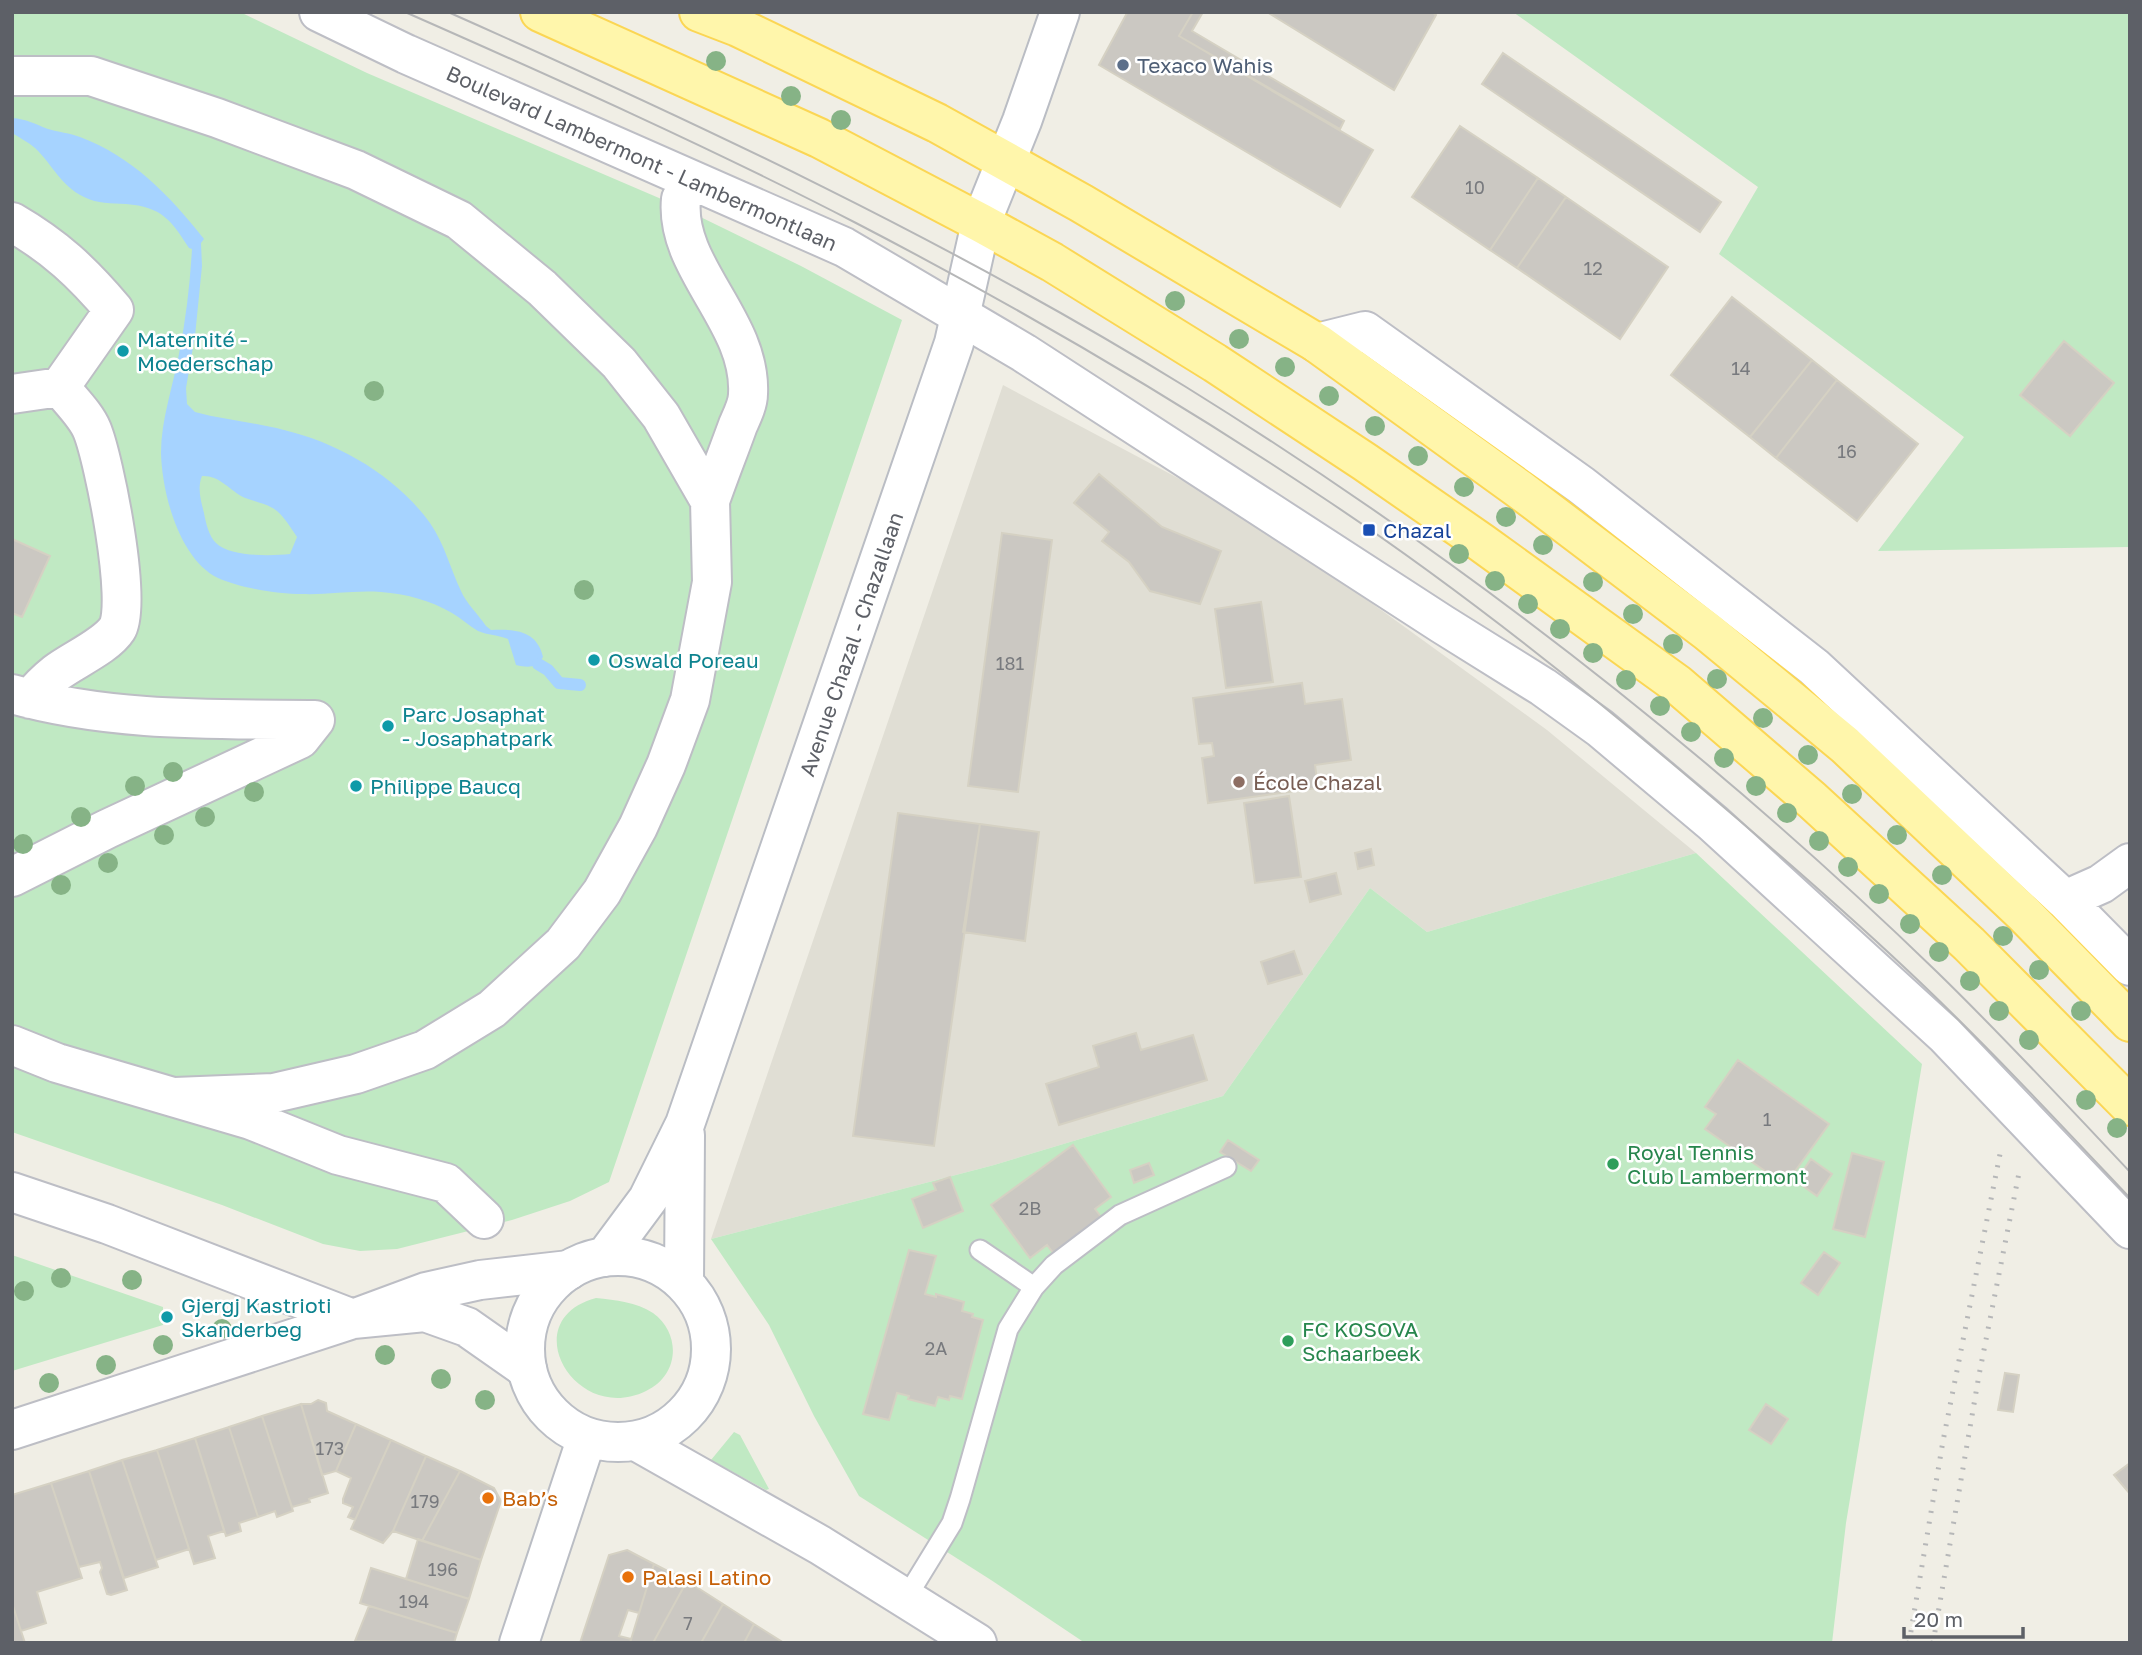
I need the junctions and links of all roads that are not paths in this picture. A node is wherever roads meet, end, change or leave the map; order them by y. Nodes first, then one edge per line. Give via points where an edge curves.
1 (319, 12) edge
2 (540, 12) edge
3 (699, 12) edge
4 (1060, 12) edge
5 (12, 76) edge
6 (1006, 162) junction
7 (681, 199) dead end
8 (12, 222) edge
9 (981, 223) junction
10 (960, 316) junction
11 (1317, 343) junction
12 (60, 387) junction
13 (12, 394) edge
14 (710, 501) junction
15 (21, 697) edge
16 (2130, 863) edge
17 (12, 877) edge
18 (2065, 901) junction
19 (2130, 966) edge
20 (2130, 1022) edge
21 (12, 1045) edge
22 (175, 1097) junction
23 (2130, 1106) edge
24 (685, 1124) junction
25 (1226, 1167) dead end
26 (12, 1192) edge
27 (484, 1219) dead end
28 (2130, 1229) edge
29 (980, 1250) dead end
30 (605, 1257) junction
31 (569, 1270) junction
32 (684, 1283) junction
33 (1034, 1287) junction
34 (353, 1319) junction
35 (527, 1369) junction
36 (12, 1430) edge
37 (587, 1437) junction
38 (635, 1441) junction
39 (906, 1598) junction
40 (519, 1643) edge
41 (977, 1643) edge

1 - 10 street, Boulevard Lambermont - Lambermontlaan via 844,247
2 - 9 main road via 819,138
3 - 6 main road via 867,88
4 - 6 street, Avenue Chazal - Chazallaan
5 - 14 street via 91,76 356,170 459,220 542,288 619,363 661,416
6 - 9 street, Avenue Chazal - Chazallaan
6 - 11 main road
7 - 14 street via 681,227 737,335 748,395
8 - 12 street via 61,253 114,310
9 - 10 street, Avenue Chazal - Chazallaan
9 - 23 main road via 1215,363 1353,454 1677,684 1969,944
10 - 24 street, Avenue Chazal - Chazallaan
10 - 28 street, Boulevard Lambermont - Lambermontlaan via 1543,687 1600,728 1713,823 1945,1035
11 - 18 street via 1365,331 1581,485 1814,667
11 - 20 main road via 1674,606 1845,745 2024,914
12 - 13 street
12 - 15 street via 91,428 105,474 122,616 106,640
14 - 22 street via 712,582 690,700 638,827 602,892 563,944 492,1009 425,1050 356,1074 274,1093
15 - 17 street via 124,715 315,720 300,739
16 - 18 street
18 - 19 street
21 - 22 street
22 - 27 street via 251,1120 338,1155 446,1183
24 - 30 street, Avenue Chazal - Chazallaan via 648,1199
24 - 32 street, Avenue Chazal - Chazallaan
25 - 33 lane via 1120,1214 1054,1265
26 - 34 street
29 - 33 lane
30 - 31 street
30 - 32 street via 661,1266
31 - 34 street via 480,1280 426,1292
31 - 35 street via 551,1284 528,1324
32 - 38 street via 706,1318 710,1341 704,1387 688,1411 667,1429
33 - 39 lane via 1008,1329 951,1523
34 - 35 street via 425,1312 467,1327
34 - 36 street
35 - 37 street via 539,1398 559,1422
37 - 38 street via 604,1442
37 - 40 street
38 - 39 street
39 - 41 street

